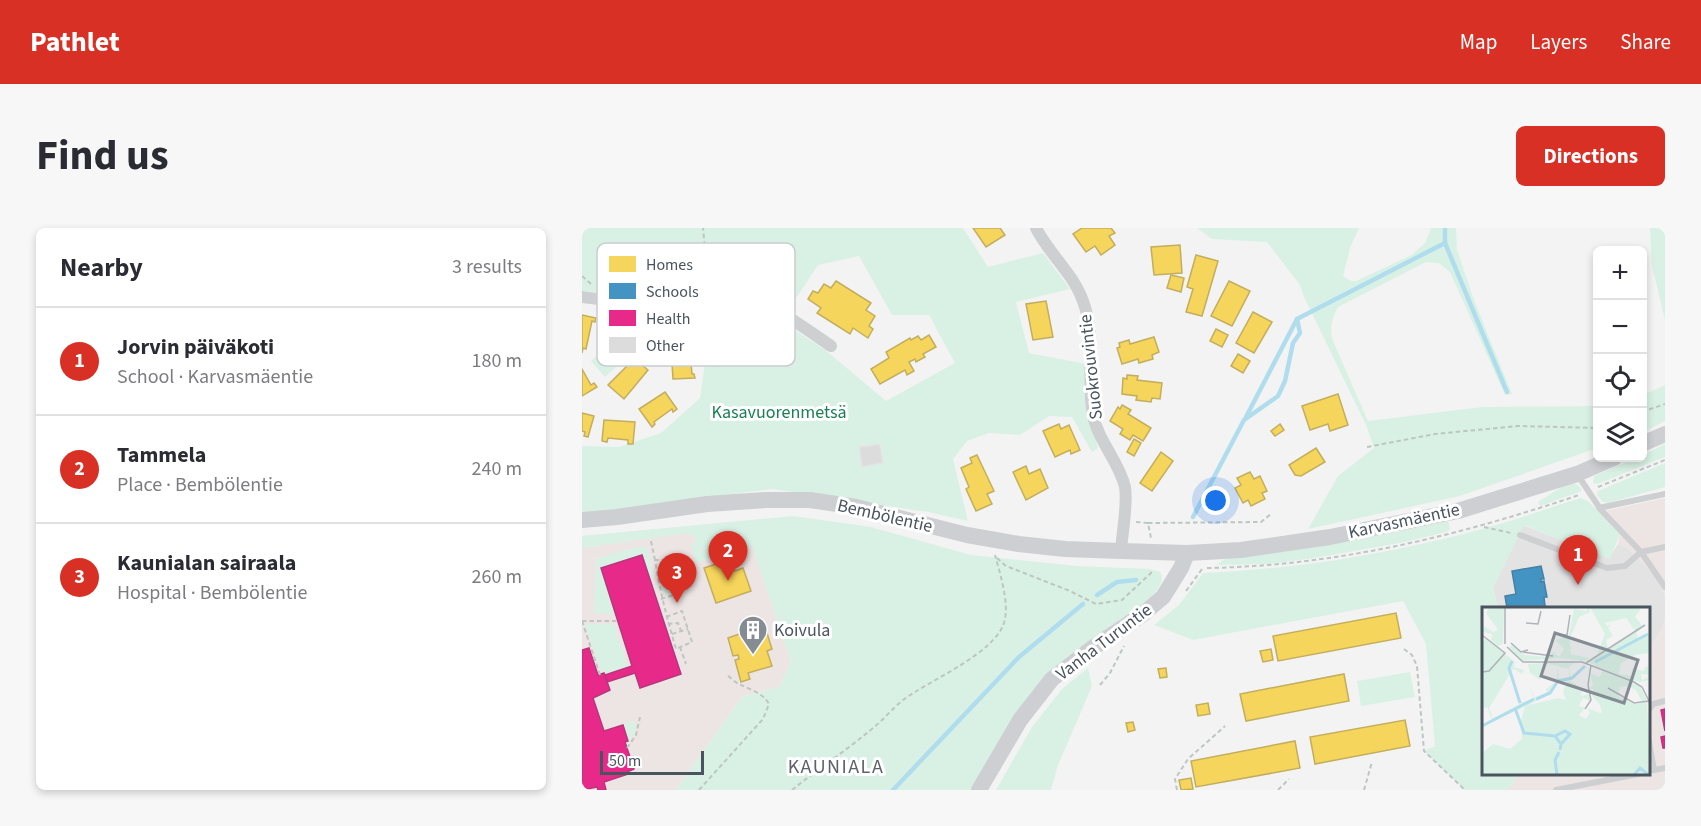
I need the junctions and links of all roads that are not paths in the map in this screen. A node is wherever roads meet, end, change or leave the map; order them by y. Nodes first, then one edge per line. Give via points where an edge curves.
1 (1035, 228) edge
2 (582, 297) edge
3 (597, 298) edge
4 (795, 323) edge
5 (831, 346) dead end
6 (1665, 434) edge
7 (1647, 442) edge
8 (1605, 462) edge
9 (1577, 474) junction
10 (1665, 494) edge
11 (1599, 508) junction
12 (582, 519) edge
13 (1520, 535) road end
14 (1665, 547) edge
15 (1121, 551) junction
16 (1641, 552) junction
17 (1187, 553) junction
18 (1665, 587) edge
19 (1665, 701) edge
20 (1650, 709) edge
21 (1665, 768) edge
22 (1651, 771) edge
23 (1633, 775) edge
24 (979, 790) edge
25 (1556, 790) edge

1 - 15 street, Suokrouvintie via 1072,279 1086,309 1097,430 1125,487
2 - 3 street
4 - 5 street
6 - 7 main road
8 - 9 main road, Karvasmäentie
9 - 11 lane
9 - 17 main road, Karvasmäentie via 1458,511 1330,537 1241,550
10 - 11 lane
11 - 16 lane
12 - 15 main road, Bembölentie via 707,504 810,500 1019,544
13 - 16 lane via 1608,568 1625,566
14 - 16 lane
15 - 17 main road, Bembölentie
16 - 18 lane
17 - 24 main road, Vanha Turuntie via 1162,597 1052,679 1020,720
19 - 20 lane
21 - 22 lane
23 - 25 lane

